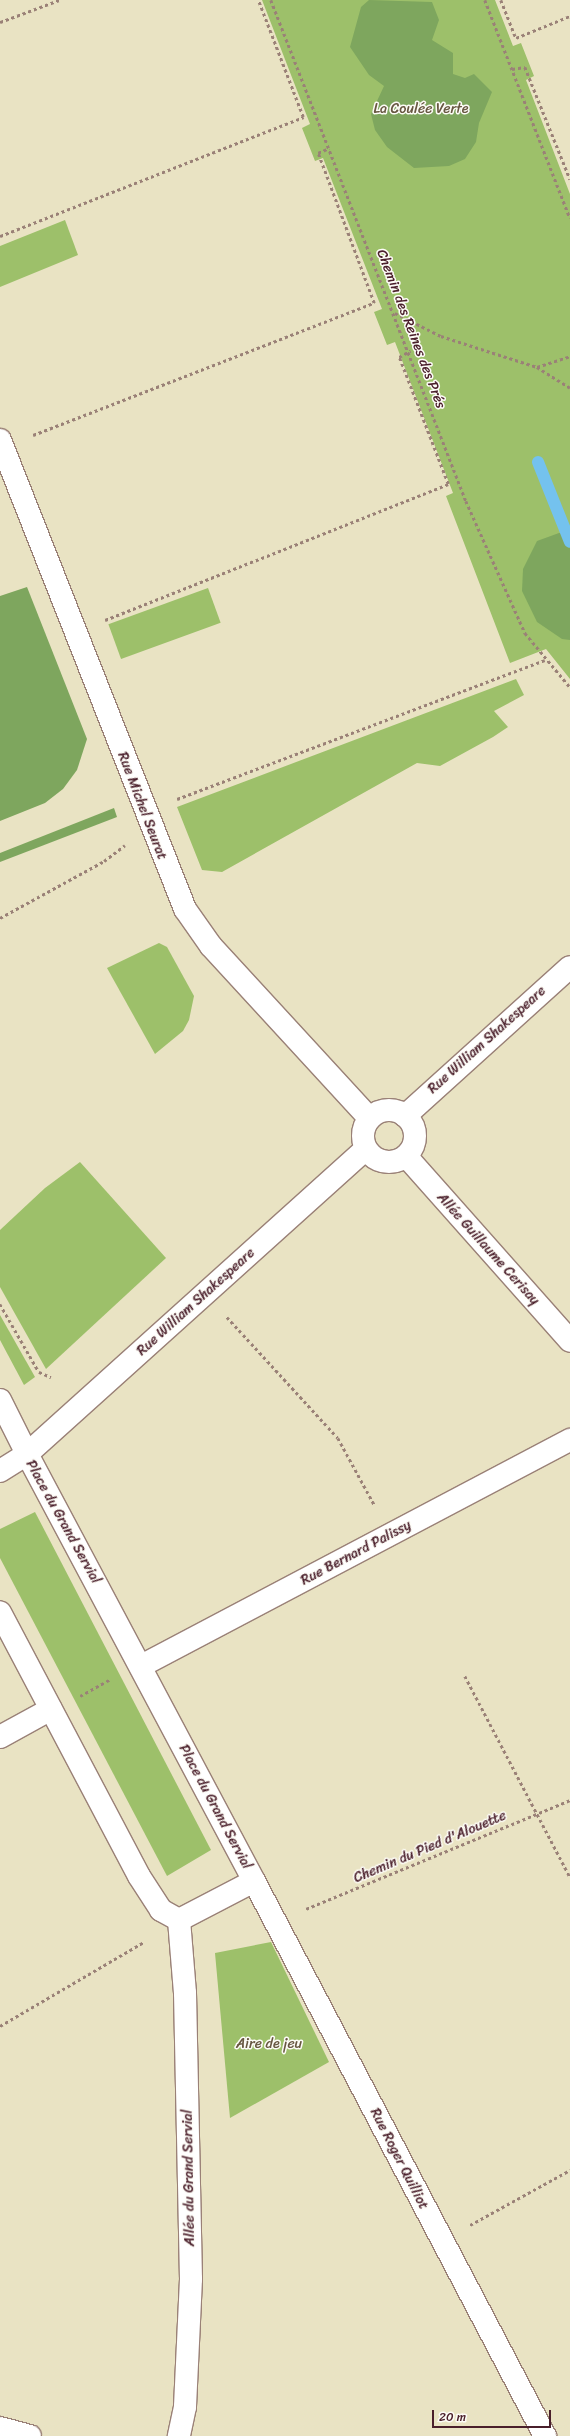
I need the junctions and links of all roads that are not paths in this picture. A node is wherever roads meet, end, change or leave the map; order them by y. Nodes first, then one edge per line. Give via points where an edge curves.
1 (0, 440) edge
2 (570, 967) edge
3 (405, 1116) junction
4 (369, 1118) junction
5 (365, 1150) junction
6 (406, 1156) junction
7 (570, 1341) edge
8 (0, 1400) edge
9 (570, 1440) edge
10 (27, 1454) junction
11 (0, 1472) edge
12 (0, 1612) edge
13 (141, 1666) junction
14 (51, 1709) junction
15 (0, 1737) edge
16 (254, 1881) junction
17 (179, 1920) junction
18 (0, 2428) edge
19 (28, 2436) edge
20 (179, 2436) edge
21 (545, 2436) edge

1 - 4 street, Rue Michel Seurat via 184,909 210,946
2 - 3 street, Rue William Shakespeare
3 - 4 street via 386,1110
3 - 6 street via 415,1136
4 - 5 street via 363,1129
5 - 6 street via 371,1157 388,1163
5 - 10 street, Rue William Shakespeare
6 - 7 street, Allée Guillaume Cerisay
8 - 10 street
9 - 13 street, Rue Bernard Palissy
10 - 11 street, Place du Grand Servial
10 - 13 street, Place du Grand Servial
12 - 14 street
13 - 16 street, Place du Grand Servial
14 - 15 street
14 - 17 street via 139,1876 161,1910
16 - 17 street, Place du Grand Servial
16 - 21 street, Rue Roger Quilliot
17 - 20 street, Allée du Grand Servial via 185,1994 191,2279 185,2407
18 - 19 street

